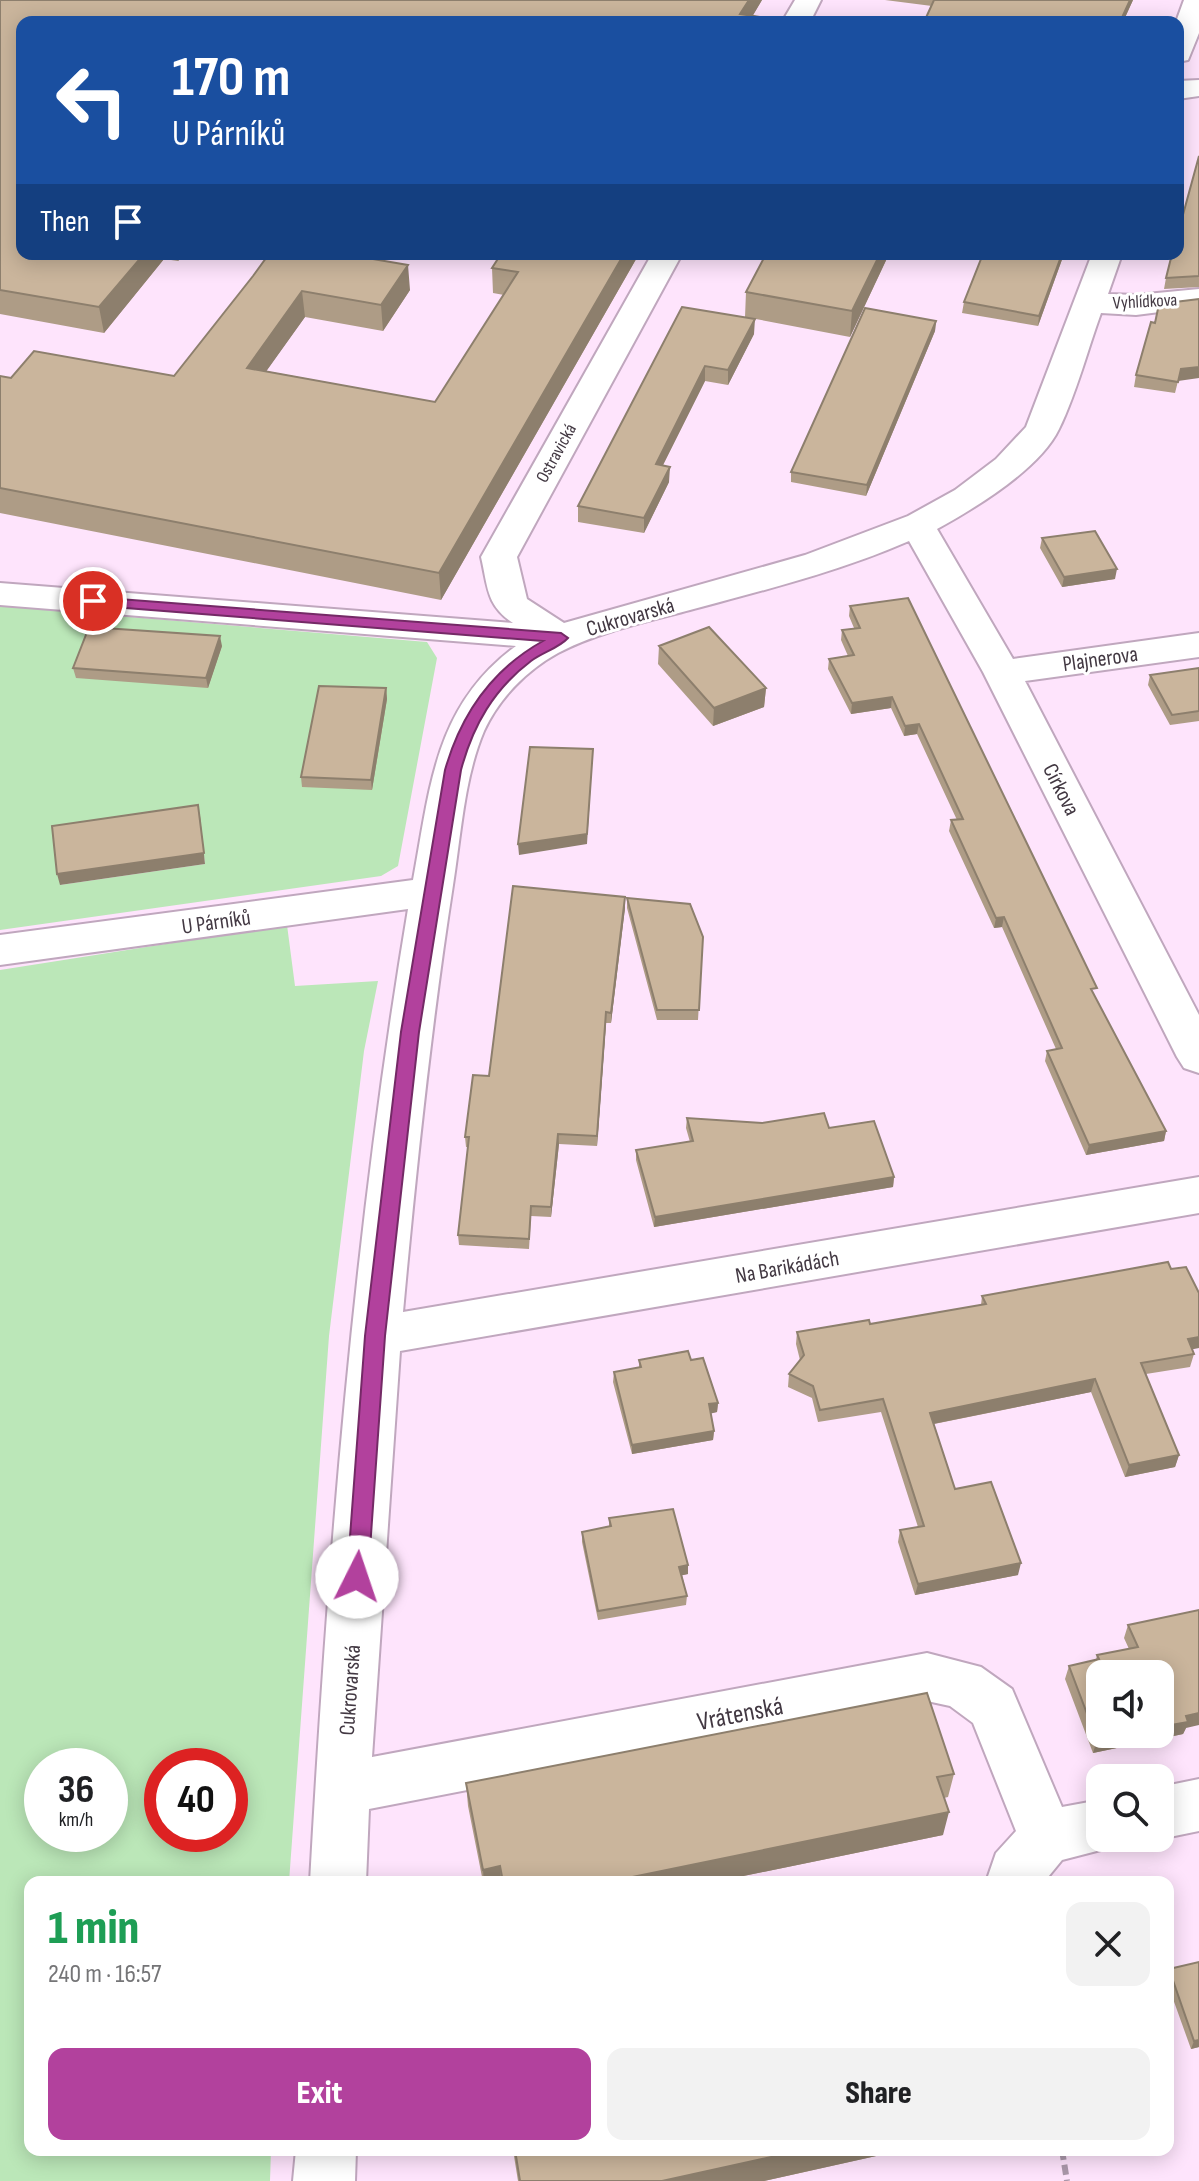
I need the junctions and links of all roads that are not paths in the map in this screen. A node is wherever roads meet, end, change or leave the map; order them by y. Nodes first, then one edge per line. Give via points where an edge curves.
1 (1197, 0) edge
2 (1184, 37) edge
3 (664, 260) edge
4 (1105, 260) edge
5 (1199, 298) edge
6 (1090, 303) junction
7 (917, 525) junction
8 (0, 594) edge
9 (561, 638) junction
10 (1199, 645) edge
11 (1002, 672) junction
12 (431, 892) junction
13 (0, 950) edge
14 (1199, 1057) edge
15 (1199, 1195) edge
16 (375, 1336) junction
17 (342, 1788) junction
18 (1199, 1805) edge
19 (1174, 1810) edge
20 (1086, 1829) edge
21 (1046, 1837) junction
22 (338, 1876) edge
23 (1015, 1876) edge
24 (326, 2156) edge
25 (324, 2181) edge

1 - 2 street
3 - 9 street, Ostravická via 499,557 510,604
4 - 6 street, Cukrovarská
5 - 6 street, Vyhlídkova via 1136,305
6 - 7 street, Cukrovarská via 1053,407 1026,452
7 - 9 street, Cukrovarská via 831,559
7 - 11 street, Církova
8 - 9 street
9 - 12 street, Cukrovarská via 527,656 476,710 453,770
10 - 11 street, Plajnerova
11 - 14 street, Církova
12 - 13 street, U Párníků
12 - 16 street, Cukrovarská
15 - 16 street, Na Barikádách
16 - 17 street, Cukrovarská
17 - 21 street, Vrátenská via 927,1677 962,1684 993,1706
17 - 22 street, Cukrovarská
18 - 19 street
20 - 21 street
21 - 23 street
24 - 25 street

